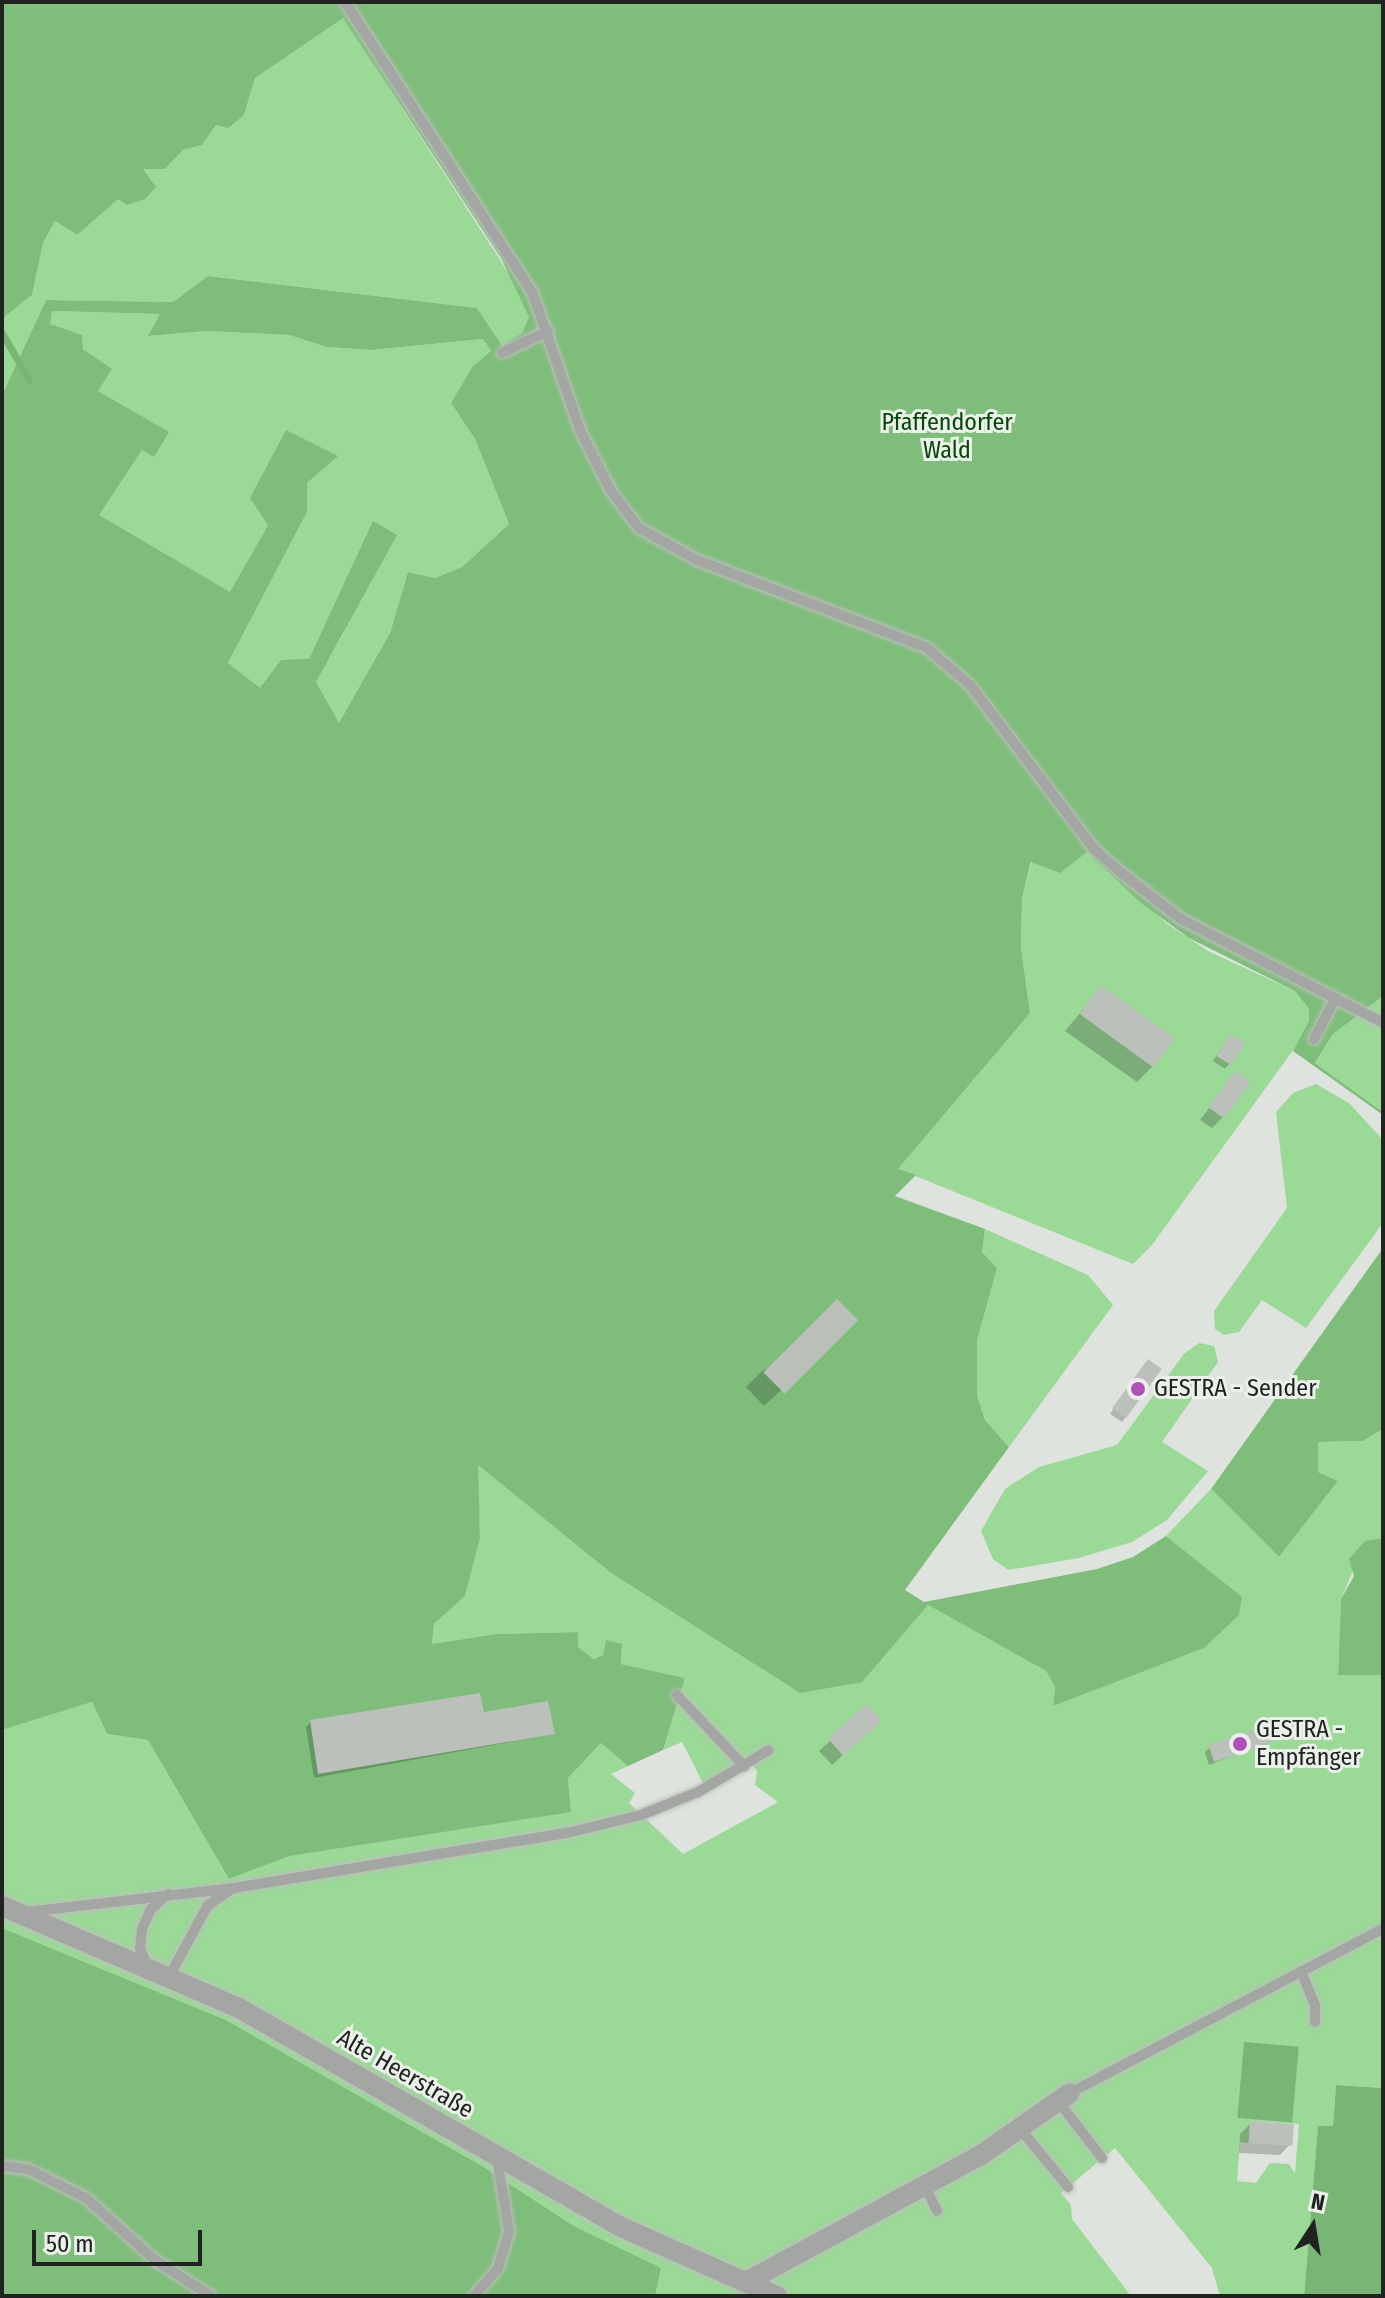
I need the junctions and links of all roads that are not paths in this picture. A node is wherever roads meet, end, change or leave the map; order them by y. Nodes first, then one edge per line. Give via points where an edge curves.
1 (345, 2) edge
2 (548, 331) junction
3 (502, 353) dead end
4 (1335, 999) junction
5 (1383, 1023) edge
6 (1314, 1039) dead end
7 (677, 1695) dead end
8 (769, 1750) dead end
9 (744, 1766) junction
10 (234, 1888) junction
11 (169, 1893) junction
12 (11, 1910) edge
13 (1383, 1929) edge
14 (147, 1965) junction
15 (1301, 1971) junction
16 (170, 1975) junction
17 (1315, 2022) dead end
18 (1064, 2097) junction
19 (1021, 2130) junction
20 (497, 2158) junction
21 (1102, 2158) dead end
22 (2, 2166) edge
23 (924, 2185) junction
24 (1068, 2187) dead end
25 (937, 2211) dead end
26 (746, 2282) junction
27 (211, 2296) edge
28 (474, 2296) edge
29 (777, 2296) edge

1 - 2 lane via 485,213 533,294
2 - 3 lane
2 - 4 lane via 580,430 611,491 639,528 697,560 927,648 970,685 1094,849 1123,874 1181,919
4 - 5 lane
4 - 6 lane
7 - 9 lane
8 - 9 lane
9 - 10 lane via 698,1792 626,1819
10 - 11 lane
10 - 16 lane via 208,1905
11 - 12 lane
11 - 14 lane via 151,1909 142,1929 140,1948
12 - 14 street, Alte Heerstraße
13 - 15 lane
14 - 16 street, Alte Heerstraße
15 - 17 lane via 1315,2005
15 - 18 lane
16 - 20 street, Alte Heerstraße via 263,2022
18 - 19 street
18 - 21 lane
19 - 23 street
19 - 24 lane
20 - 26 street, Alte Heerstraße via 621,2227
20 - 28 lane via 509,2231 498,2268
22 - 27 lane via 28,2169 86,2198 156,2261
23 - 25 lane
23 - 26 street
26 - 29 street, Alte Heerstraße

